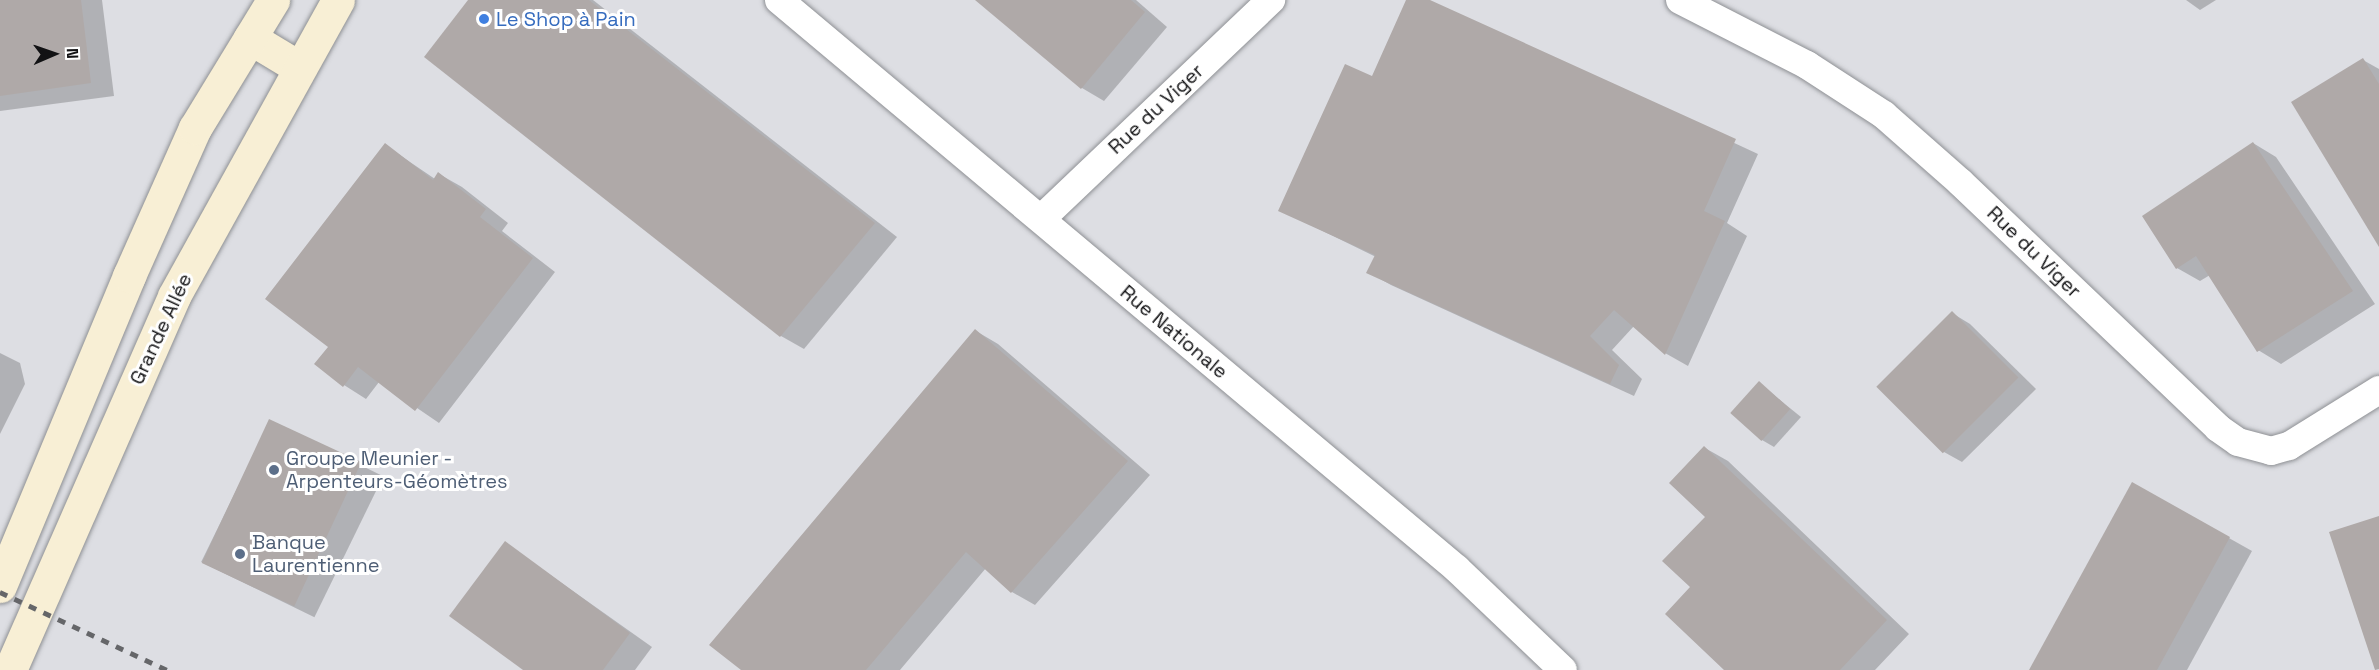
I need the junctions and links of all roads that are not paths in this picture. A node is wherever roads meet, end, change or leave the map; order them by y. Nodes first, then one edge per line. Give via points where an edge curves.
1 (273, 0) edge
2 (338, 0) edge
3 (778, 0) edge
4 (1271, 0) edge
5 (1680, 0) edge
6 (250, 38) junction
7 (298, 67) junction
8 (1041, 219) junction
9 (129, 276) junction
10 (174, 296) junction
11 (2379, 390) edge
12 (0, 586) edge
13 (10, 670) edge
14 (1563, 670) edge

1 - 6 street
2 - 7 street, Grande Allée
3 - 8 street, Rue Nationale
4 - 8 street, Rue du Viger
5 - 11 street, Rue du Viger via 1807,65 1884,115 1960,182 2218,428 2238,442 2271,450 2289,446
6 - 7 street
6 - 9 street via 195,128
7 - 10 street, Grande Allée
8 - 14 street, Rue Nationale via 1457,569
9 - 10 street
9 - 12 street
10 - 13 street, Grande Allée

